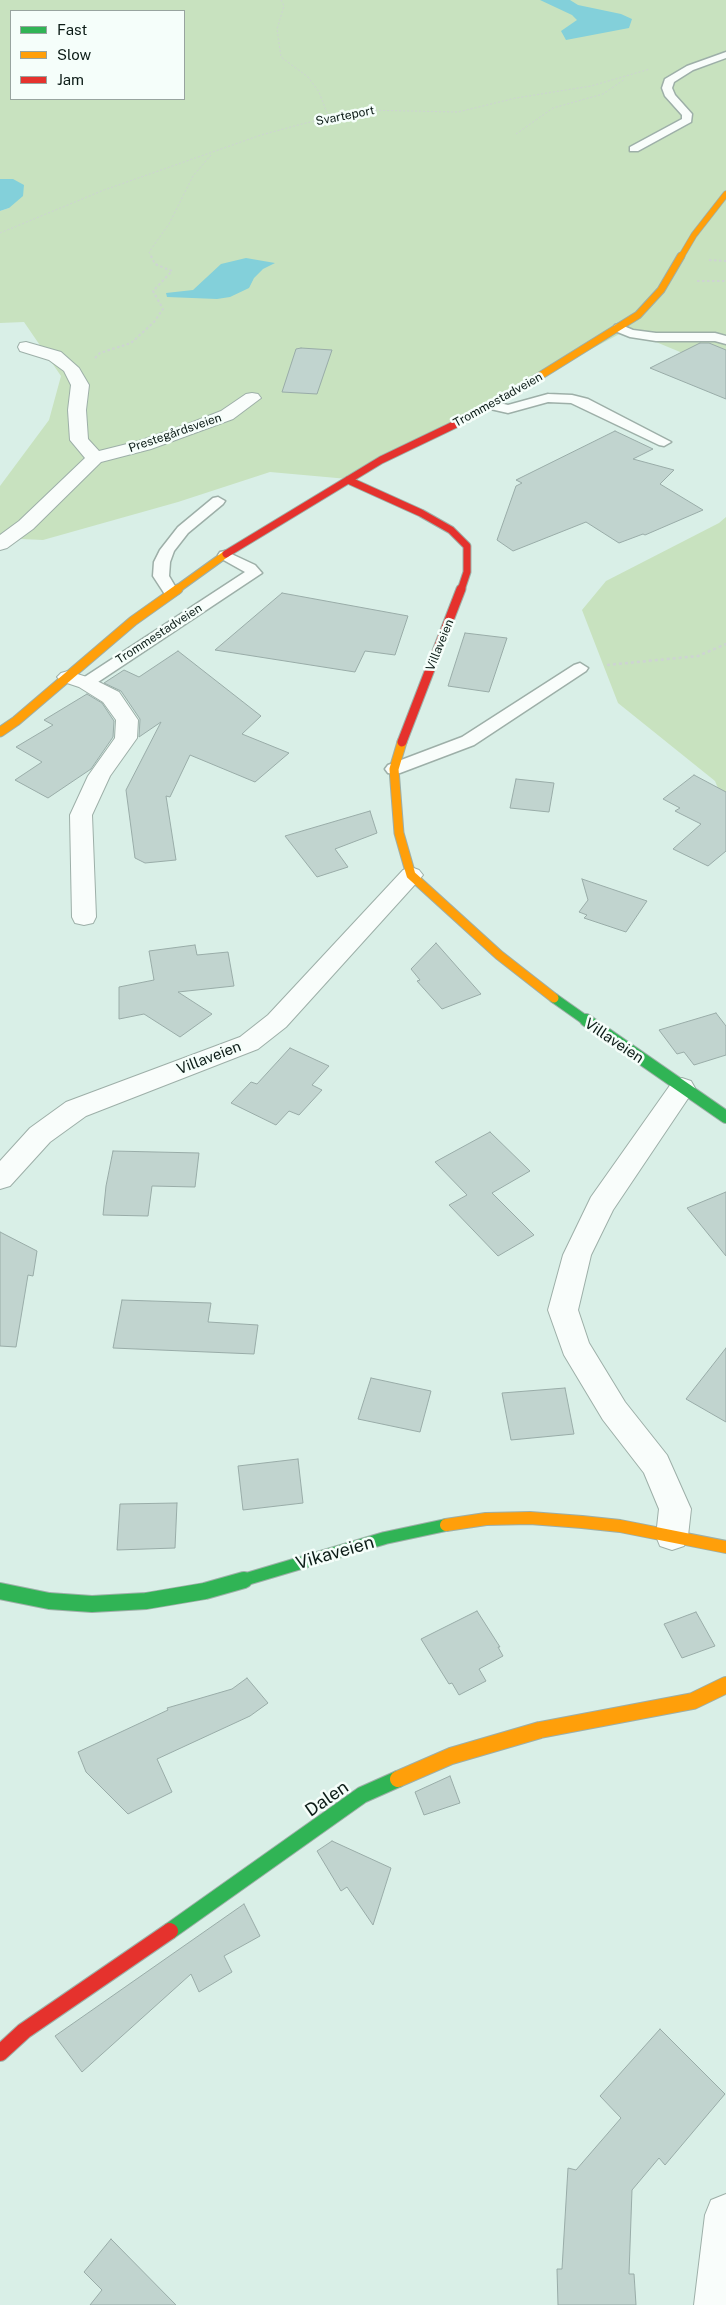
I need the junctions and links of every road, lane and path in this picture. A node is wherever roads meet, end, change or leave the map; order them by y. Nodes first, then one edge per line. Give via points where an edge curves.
1 (281, 0) edge
2 (726, 55) edge
3 (703, 63) junction
4 (629, 76) junction
5 (329, 118) junction
6 (516, 134) dead end
7 (634, 149) dead end
8 (212, 154) junction
9 (726, 194) edge
10 (0, 233) edge
11 (690, 281) dead end
12 (726, 281) edge
13 (619, 328) junction
14 (726, 340) edge
15 (26, 347) dead end
16 (74, 377) junction
17 (252, 398) dead end
18 (491, 406) junction
19 (664, 442) dead end
20 (95, 458) junction
21 (348, 480) junction
22 (218, 501) dead end
23 (0, 544) edge
24 (225, 555) junction
25 (171, 593) junction
26 (726, 644) edge
27 (580, 668) joint
28 (77, 680) junction
29 (0, 732) edge
30 (394, 769) junction
31 (411, 876) junction
32 (84, 917) dead end
33 (682, 1088) junction
34 (726, 1117) edge
35 (0, 1179) edge
36 (672, 1536) junction
37 (726, 1547) edge
38 (0, 1591) edge
39 (726, 1685) edge
40 (0, 2053) edge
41 (726, 2215) edge
42 (716, 2305) edge

1 - 5 path via 284,6 277,29 282,57 308,76 319,92
2 - 3 lane
3 - 4 path, Svarteport via 643,70
3 - 7 lane via 669,81 667,88 687,114 687,120
4 - 5 path, Svarteport via 458,112 387,108
4 - 6 path via 603,94 553,108
5 - 8 path, Svarteport via 261,135
8 - 10 path, Svarteport via 104,190
8 - 16 path via 193,176 169,224 149,252 155,264 172,271 153,291 163,309 131,343 100,354
9 - 13 main road, Trommestadveien via 694,236 651,304
11 - 12 path
13 - 14 lane via 656,337 715,336
13 - 18 main road, Trommestadveien
15 - 16 street via 55,356 71,368
16 - 20 street via 80,384 77,410 79,440
17 - 20 street, Prestegårdsveien via 227,415 145,445
18 - 19 lane via 508,409 548,398 572,399
18 - 21 main road, Trommestadveien via 381,460
20 - 23 street, Prestegårdsveien via 26,525
21 - 24 main road, Trommestadveien
21 - 30 main road, Villaveien via 421,513 451,530 467,546 464,581 406,728
22 - 25 lane, Trommestadveien via 183,530 167,550 161,576
24 - 25 main road, Trommestadveien
24 - 28 lane, Trommestadveien via 254,573
25 - 28 main road, Trommestadveien via 133,621
26 - 27 path via 698,656
27 - 30 lane via 468,742
28 - 29 main road, Trommestadveien
28 - 32 street via 111,697 127,720 126,738 99,776 81,815
30 - 31 main road, Villaveien via 399,833
31 - 33 main road, Villaveien via 499,955 573,1013
31 - 35 street, Villaveien via 277,1021 249,1043 76,1109 40,1135
33 - 34 main road, Villaveien
33 - 36 street via 601,1205 577,1255 563,1310 575,1346 614,1411 656,1466 675,1509
36 - 37 main road, Vikaveien
36 - 38 main road, Vikaveien via 582,1522 486,1519 385,1538 205,1591 146,1601 92,1604 49,1601
39 - 40 main road, Dalen via 693,1700 540,1730 452,1756 362,1795 24,2032
41 - 42 street

